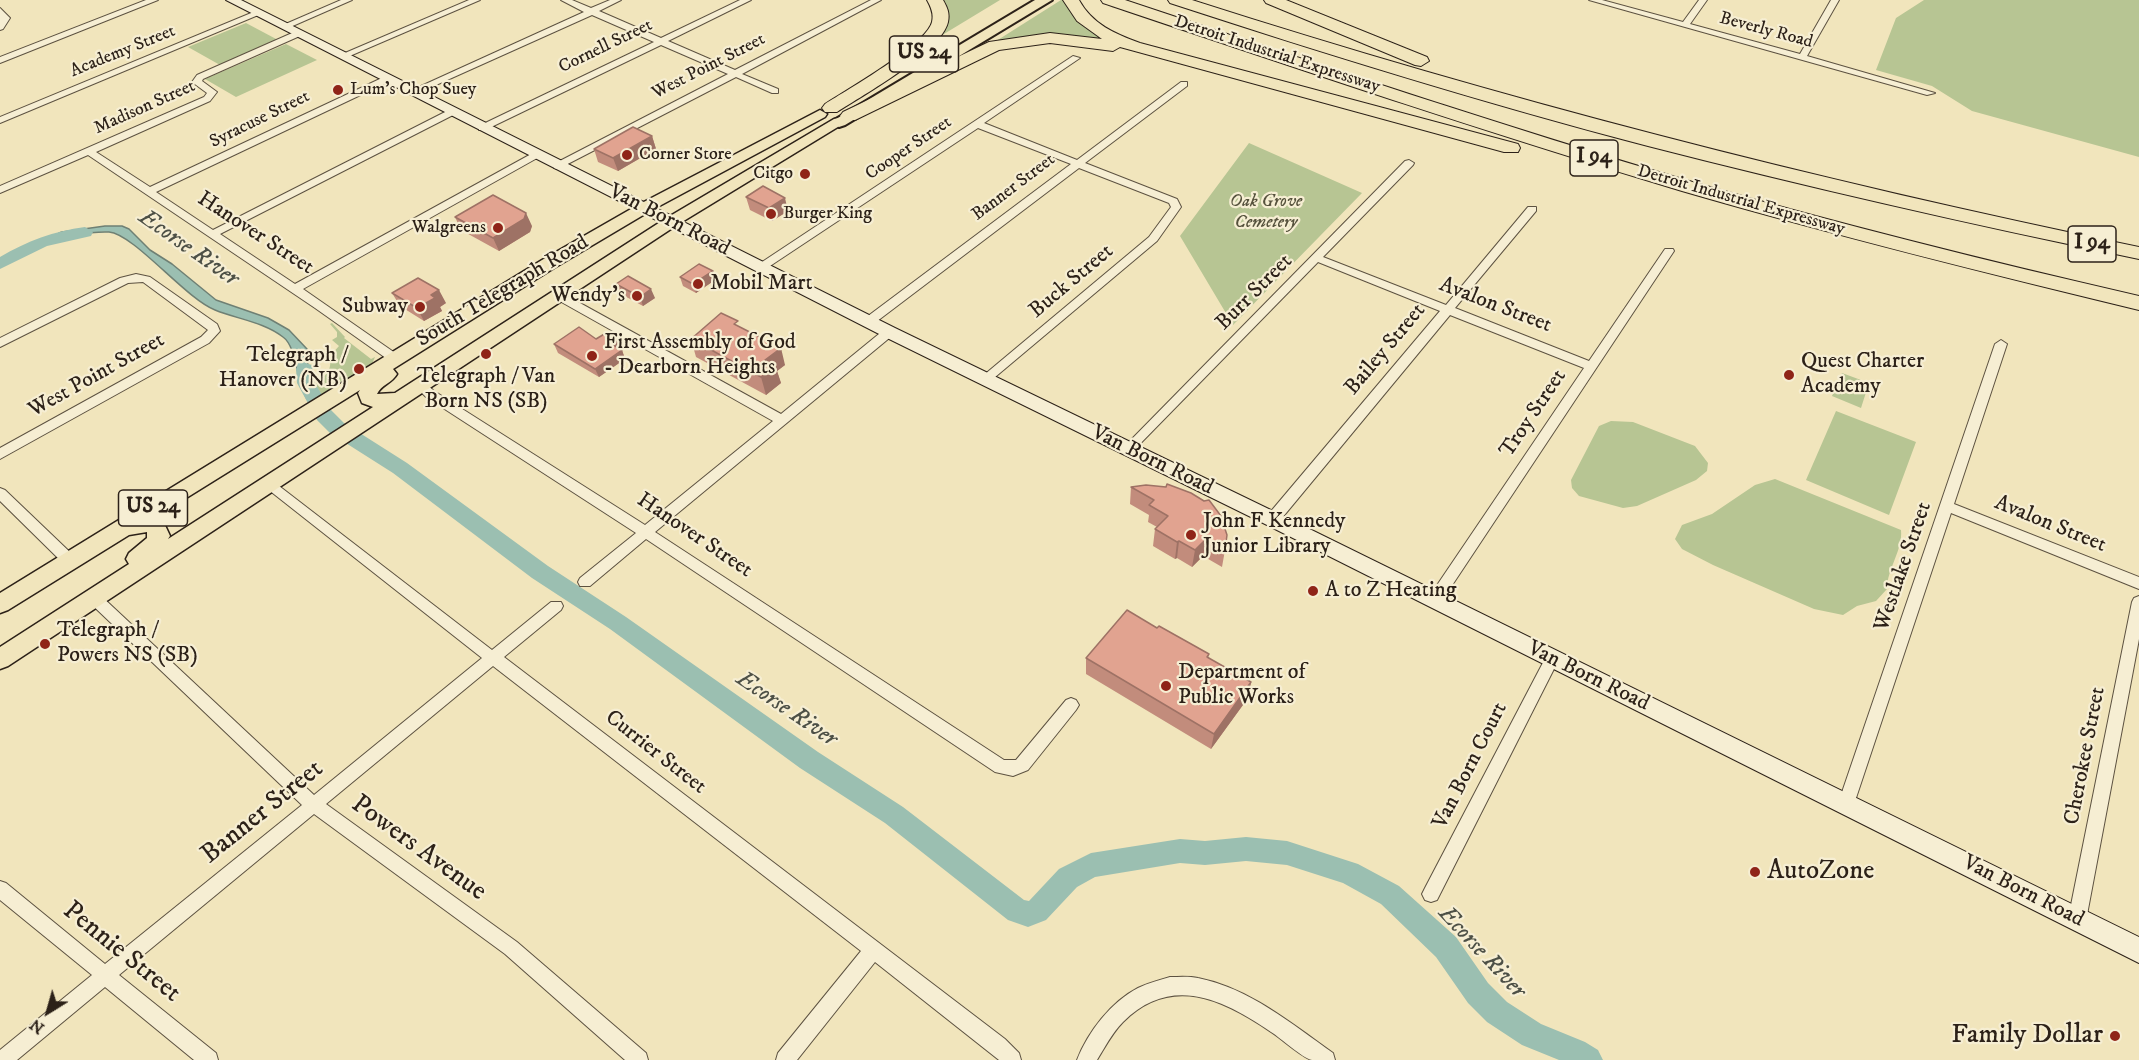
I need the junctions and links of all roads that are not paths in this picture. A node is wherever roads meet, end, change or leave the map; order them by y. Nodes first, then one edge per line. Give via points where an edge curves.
1 (154, 0) edge
2 (232, 0) edge
3 (348, 0) edge
4 (476, 0) edge
5 (564, 0) edge
6 (617, 0) edge
7 (747, 0) edge
8 (877, 0) edge
9 (935, 0) edge
10 (1017, 0) edge
11 (1045, 0) edge
12 (1071, 0) edge
13 (1109, 0) edge
14 (1176, 0) edge
15 (1272, 0) edge
16 (1593, 0) edge
17 (1703, 0) edge
18 (1835, 0) edge
19 (0, 11) edge
20 (591, 11) junction
21 (259, 13) junction
22 (1, 26) edge
23 (1685, 26) junction
24 (285, 27) junction
25 (299, 33) junction
26 (661, 41) junction
27 (342, 56) junction
28 (1076, 58) dead end
29 (1802, 58) junction
30 (0, 60) edge
31 (1188, 63) junction
32 (735, 74) junction
33 (387, 79) junction
34 (1184, 84) dead end
35 (775, 91) dead end
36 (413, 92) junction
37 (1930, 93) dead end
38 (452, 112) junction
39 (835, 115) junction
40 (0, 120) edge
41 (977, 124) junction
42 (482, 128) junction
43 (88, 152) junction
44 (536, 155) junction
45 (1409, 163) dead end
46 (1078, 164) junction
47 (558, 166) junction
48 (0, 190) edge
49 (148, 192) junction
50 (1881, 198) junction
51 (644, 208) junction
52 (1532, 209) dead end
53 (671, 222) junction
54 (213, 234) junction
55 (1669, 251) dead end
56 (2139, 254) edge
57 (1316, 258) junction
58 (760, 268) junction
59 (537, 271) junction
60 (295, 289) junction
61 (2085, 291) junction
62 (502, 292) junction
63 (562, 294) junction
64 (2139, 303) edge
65 (1449, 310) junction
66 (868, 322) junction
67 (889, 332) junction
68 (0, 343) edge
69 (2001, 344) dead end
70 (394, 358) junction
71 (1591, 366) junction
72 (984, 380) junction
73 (420, 385) junction
74 (398, 399) junction
75 (783, 420) junction
76 (1128, 449) junction
77 (0, 454) edge
78 (270, 484) junction
79 (0, 494) edge
80 (1946, 506) junction
81 (1272, 520) junction
82 (122, 528) junction
83 (644, 533) junction
84 (69, 560) junction
85 (585, 582) dead end
86 (2139, 583) edge
87 (94, 598) junction
88 (1434, 601) junction
89 (2139, 602) edge
90 (0, 604) edge
91 (556, 606) dead end
92 (0, 648) edge
93 (492, 658) junction
94 (0, 659) edge
95 (1552, 659) junction
96 (1071, 705) dead end
97 (1846, 804) junction
98 (315, 805) junction
99 (0, 889) edge
100 (1431, 894) dead end
101 (2077, 920) junction
102 (874, 950) junction
103 (2139, 950) edge
104 (106, 975) junction
105 (2, 1060) edge
106 (208, 1060) edge
107 (639, 1060) edge
108 (784, 1060) edge
109 (1011, 1060) edge
110 (1086, 1060) edge
111 (1326, 1060) edge

1 - 30 street
2 - 21 main road, Van Born Road
3 - 24 street
4 - 27 street
5 - 20 street
6 - 20 street
7 - 26 street, Cornell Street
8 - 32 street, West Point Street
9 - 39 highway via 941,13 940,24 927,43
10 - 39 highway, South Telegraph Road / US 24
11 - 39 highway, South Telegraph Road / US 24
12 - 31 highway via 1080,16 1098,31 1134,47
13 - 61 highway, Detroit Industrial Expressway / I 94 via 1697,189
14 - 50 highway, Detroit Industrial Expressway / I 94 via 1587,125
15 - 50 highway via 1404,55 1495,87
16 - 23 street, Beverly Road
17 - 23 street
18 - 29 street
19 - 22 street via 6,18
20 - 26 street
20 - 36 street
21 - 24 main road, Van Born Road
21 - 40 street, Academy Street
23 - 29 street, Beverly Road
24 - 25 main road, Van Born Road
25 - 27 main road, Van Born Road
25 - 43 street, Madison Street via 200,77 197,82 212,93 207,99
26 - 32 street
26 - 42 street, Cornell Street
27 - 33 main road, Van Born Road
28 - 41 street, Cooper Street
29 - 37 street, Beverly Road
31 - 39 highway via 1083,40 1050,38 1010,43 963,59
31 - 61 highway via 1895,251 2039,286
32 - 35 street
32 - 47 street, West Point Street
33 - 36 main road, Van Born Road
33 - 49 street, Syracuse Street
34 - 46 street, Banner Street
36 - 38 main road, Van Born Road
38 - 42 main road, Van Born Road
38 - 54 street
39 - 51 main road, South Telegraph Road / US 24
39 - 53 main road, South Telegraph Road / US 24
41 - 46 street
41 - 58 street, Cooper Street
42 - 44 main road, Van Born Road
43 - 48 street, Madison Street
43 - 49 street, Hanover Street
44 - 47 main road, Van Born Road
44 - 60 street
45 - 57 street, Burr Street
46 - 66 street, Banner Street
46 - 72 street, Buck Street via 1176,205 1153,238
47 - 51 main road, Van Born Road
49 - 54 street, Hanover Street
50 - 56 highway, Detroit Industrial Expressway / I 94
51 - 53 main road, Van Born Road
51 - 59 main road, South Telegraph Road / US 24
52 - 65 street, Bailey Street
53 - 58 main road, Van Born Road
53 - 63 main road, South Telegraph Road / US 24
54 - 60 street, Hanover Street
55 - 71 street, Troy Street
57 - 65 street, Avalon Street
57 - 76 street, Burr Street
58 - 66 main road, Van Born Road
59 - 62 main road, South Telegraph Road / US 24
59 - 63 main road via 561,273 567,284
60 - 70 street, Hanover Street
61 - 64 highway, Detroit Industrial Expressway / I 94
62 - 70 main road, South Telegraph Road / US 24
62 - 74 main road via 455,333 373,384 367,393 378,402
63 - 73 main road, South Telegraph Road / US 24
63 - 75 street
65 - 71 street, Avalon Street
65 - 81 street, Bailey Street
66 - 67 main road, Van Born Road
67 - 72 main road, Van Born Road
67 - 75 street
68 - 77 street, West Point Street via 136,277 146,279 213,327 205,340
69 - 80 street, Westlake Street
70 - 82 main road, South Telegraph Road / US 24
71 - 88 street, Troy Street
72 - 76 main road, Van Born Road
73 - 74 main road, South Telegraph Road / US 24
73 - 83 street, Hanover Street
74 - 78 main road, South Telegraph Road / US 24
75 - 83 street
76 - 81 main road, Van Born Road
78 - 87 main road, South Telegraph Road / US 24
78 - 93 street, Currier Street
79 - 84 street
80 - 86 street, Avalon Street
80 - 97 street, Westlake Street
81 - 88 main road, Van Born Road
82 - 84 main road, South Telegraph Road / US 24
82 - 92 main road via 147,524 156,527 159,536 144,555
83 - 85 street
83 - 96 street, Hanover Street via 1001,767 1013,770 1025,762
84 - 90 main road, South Telegraph Road / US 24
87 - 94 main road, South Telegraph Road / US 24
87 - 98 street, Powers Avenue
88 - 95 main road, Van Born Road
89 - 101 street, Cherokee Street
91 - 93 street, Banner Street
93 - 98 street, Banner Street
93 - 102 street, Currier Street
95 - 97 main road, Van Born Road
95 - 100 street, Van Born Court
97 - 101 main road, Van Born Road
98 - 104 street, Banner Street
98 - 107 street, Powers Avenue via 511,948
99 - 104 street, Pennie Street
101 - 103 main road, Van Born Road
102 - 108 street
102 - 109 street, Currier Street
104 - 105 street, Banner Street
104 - 106 street, Pennie Street
110 - 111 street via 1109,1024 1131,1002 1154,990 1175,986 1196,986 1230,996

